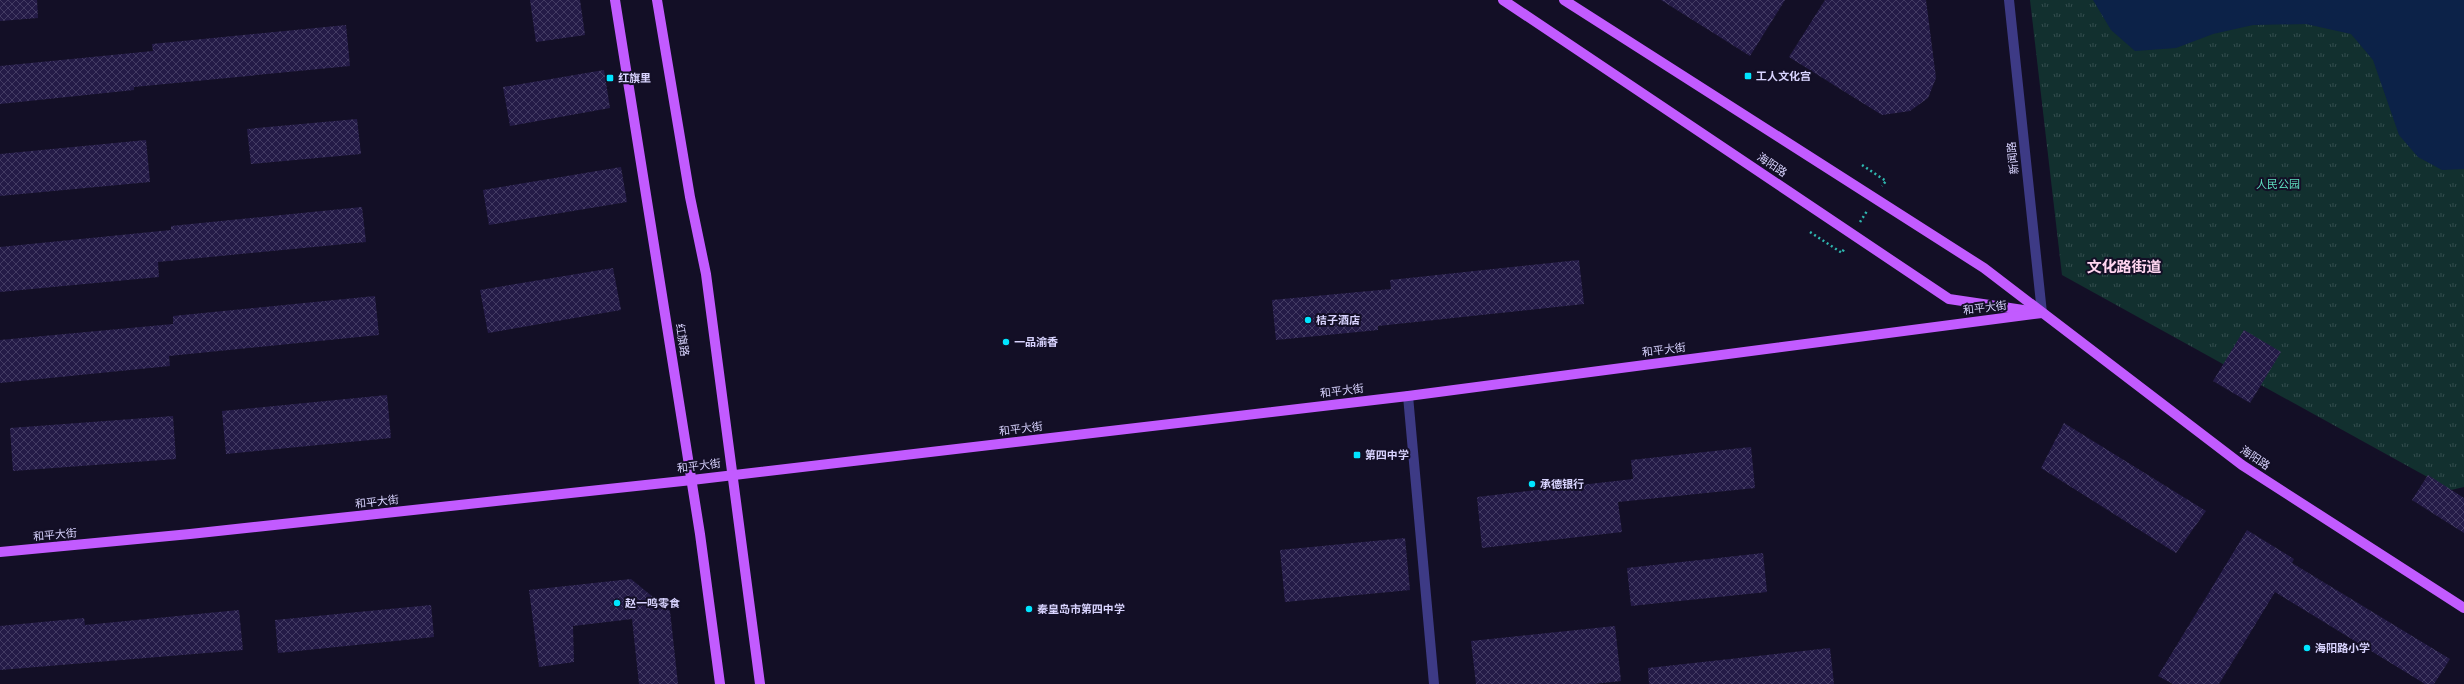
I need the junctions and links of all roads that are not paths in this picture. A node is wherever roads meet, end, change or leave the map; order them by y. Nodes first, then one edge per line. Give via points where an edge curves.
1 (615, 0) edge
2 (657, 0) edge
3 (1503, 0) edge
4 (1564, 0) edge
5 (2009, 0) edge
6 (2042, 313) junction
7 (1408, 396) junction
8 (731, 474) junction
9 (692, 480) junction
10 (0, 552) edge
11 (2464, 608) edge
12 (720, 684) edge
13 (760, 684) edge
14 (1434, 684) edge

1 - 9 main road, 红旗路
2 - 8 main road via 690,197 706,274
3 - 6 main road, 海阳路 via 1949,299
4 - 6 main road, 海阳路 via 1984,268
5 - 6 street, 新闻路
6 - 7 main road, 和平大街
6 - 11 main road, 海阳路 via 2242,465
7 - 8 main road, 和平大街
7 - 14 street
8 - 9 main road, 和平大街
8 - 13 main road
9 - 10 main road, 和平大街
9 - 12 main road, 红旗路

